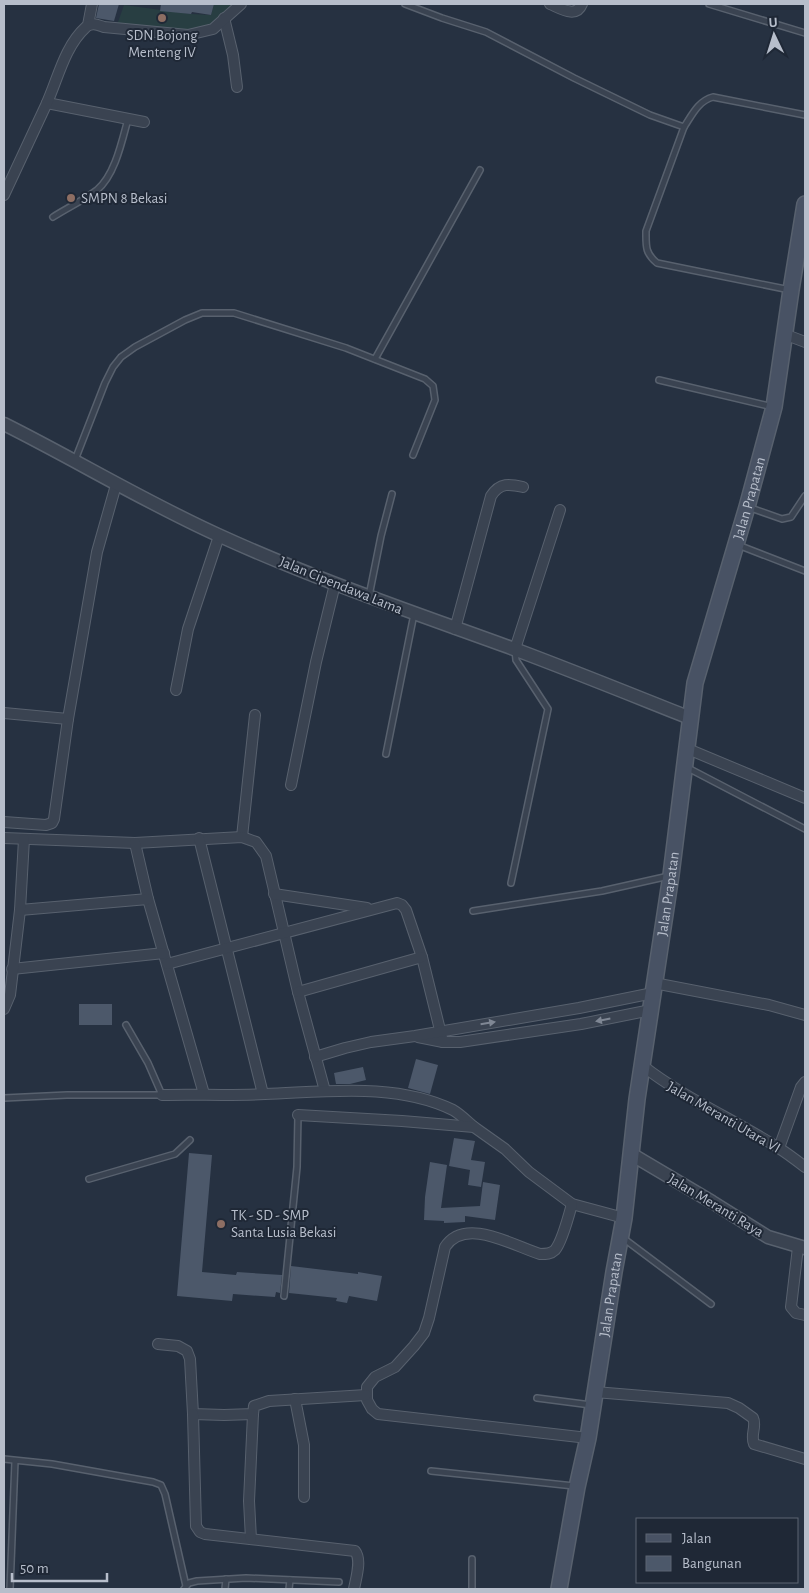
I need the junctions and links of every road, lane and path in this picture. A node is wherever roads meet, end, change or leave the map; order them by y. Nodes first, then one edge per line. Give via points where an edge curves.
1 (92, 4) edge
2 (240, 4) edge
3 (405, 4) edge
4 (550, 4) edge
5 (582, 4) edge
6 (708, 4) edge
7 (224, 18) junction
8 (88, 26) junction
9 (805, 33) edge
10 (237, 88) dead end
11 (47, 103) junction
12 (805, 115) edge
13 (128, 119) junction
14 (144, 122) dead end
15 (684, 127) junction
16 (480, 170) dead end
17 (4, 194) edge
18 (805, 204) edge
19 (54, 217) dead end
20 (791, 290) junction
21 (784, 334) junction
22 (805, 342) edge
23 (375, 359) junction
24 (659, 380) dead end
25 (774, 407) junction
26 (4, 424) edge
27 (413, 455) dead end
28 (74, 460) junction
29 (116, 485) junction
30 (524, 487) dead end
31 (392, 494) dead end
32 (805, 496) edge
33 (747, 507) junction
34 (560, 510) dead end
35 (219, 536) junction
36 (736, 544) junction
37 (805, 571) edge
38 (335, 584) junction
39 (369, 597) junction
40 (414, 614) junction
41 (455, 629) junction
42 (515, 649) junction
43 (176, 690) dead end
44 (4, 713) edge
45 (255, 715) dead end
46 (690, 718) junction
47 (68, 719) junction
48 (688, 749) junction
49 (386, 754) dead end
50 (686, 766) junction
51 (291, 785) dead end
52 (805, 798) edge
53 (4, 822) edge
54 (805, 829) edge
55 (242, 837) junction
56 (4, 838) edge
57 (199, 838) junction
58 (24, 839) junction
59 (135, 843) junction
60 (671, 875) junction
61 (511, 883) dead end
62 (274, 894) junction
63 (148, 899) junction
64 (370, 909) junction
65 (20, 910) junction
66 (473, 911) dead end
67 (283, 933) junction
68 (227, 949) junction
69 (164, 953) junction
70 (422, 957) junction
71 (167, 964) junction
72 (12, 969) junction
73 (654, 988) junction
74 (298, 992) junction
75 (4, 1009) edge
76 (650, 1010) junction
77 (539, 1014) junction
78 (805, 1015) edge
79 (126, 1026) dead end
80 (542, 1030) junction
81 (440, 1031) junction
82 (415, 1036) junction
83 (443, 1042) junction
84 (315, 1057) junction
85 (642, 1066) junction
86 (805, 1082) edge
87 (325, 1090) junction
88 (204, 1094) junction
89 (263, 1094) junction
90 (162, 1095) junction
91 (4, 1098) edge
92 (298, 1116) joint
93 (474, 1127) junction
94 (190, 1140) dead end
95 (779, 1148) junction
96 (630, 1154) junction
97 (805, 1167) edge
98 (89, 1179) dead end
99 (572, 1204) junction
100 (624, 1218) junction
101 (621, 1236) junction
102 (802, 1248) edge
103 (284, 1296) dead end
104 (711, 1304) dead end
105 (805, 1315) edge
106 (158, 1344) dead end
107 (366, 1395) junction
108 (537, 1398) dead end
109 (295, 1399) junction
110 (594, 1399) junction
111 (193, 1414) junction
112 (253, 1414) junction
113 (588, 1438) junction
114 (4, 1459) edge
115 (805, 1459) edge
116 (15, 1460) junction
117 (431, 1471) dead end
118 (577, 1487) junction
119 (304, 1497) dead end
120 (251, 1539) junction
121 (472, 1559) dead end
122 (226, 1579) junction
123 (290, 1580) junction
124 (339, 1582) dead end
125 (185, 1587) edge
126 (10, 1589) edge
127 (225, 1589) edge
128 (289, 1589) edge
129 (354, 1589) edge
130 (472, 1589) edge
131 (559, 1589) edge

1 - 8 street
2 - 7 street
3 - 15 lane via 486,32 641,111
4 - 5 street via 570,12
6 - 9 lane
7 - 8 street via 213,29 188,35 104,27 95,23
7 - 10 street
8 - 11 street via 69,51
11 - 13 street
11 - 17 street
12 - 15 lane via 713,97 698,106
13 - 14 street
13 - 19 lane via 106,179 97,190
15 - 20 lane via 646,231 650,257 657,263
16 - 23 lane
18 - 20 main road, Jalan Prapatan
20 - 21 main road, Jalan Prapatan
21 - 22 street
21 - 25 main road, Jalan Prapatan
23 - 27 lane via 410,372 433,386 435,400
23 - 28 lane via 234,313 202,313 136,347 113,367
24 - 25 lane
25 - 33 main road, Jalan Prapatan
26 - 28 street, Jalan Cipendawa Lama
28 - 29 street, Jalan Cipendawa Lama
29 - 35 street, Jalan Cipendawa Lama
29 - 47 street via 97,552
30 - 41 street via 503,485 492,496
31 - 39 lane
32 - 33 lane via 791,518 787,519
33 - 36 main road, Jalan Prapatan
34 - 42 street
35 - 38 street, Jalan Cipendawa Lama
35 - 43 street via 188,629
36 - 37 lane
36 - 46 main road, Jalan Prapatan via 695,683
38 - 39 street, Jalan Cipendawa Lama
38 - 51 street
39 - 40 street, Jalan Cipendawa Lama
40 - 41 street, Jalan Cipendawa Lama
40 - 49 lane
41 - 42 street, Jalan Cipendawa Lama
42 - 46 street, Jalan Cipendawa Lama
42 - 61 lane via 516,660 548,709
44 - 47 street
45 - 55 street
46 - 48 main road, Jalan Prapatan
47 - 53 street via 53,821 46,826
48 - 50 main road, Jalan Prapatan
48 - 52 street
50 - 54 lane
50 - 60 main road, Jalan Prapatan
55 - 57 street
55 - 62 street via 256,842 266,856
56 - 58 street
57 - 59 street
57 - 68 street
58 - 59 street
58 - 65 street
59 - 63 street
60 - 66 lane via 602,891
60 - 73 main road, Jalan Prapatan
62 - 64 street
62 - 67 street
63 - 65 street
63 - 69 street
64 - 67 street
64 - 70 street via 393,903 402,905
65 - 72 street
67 - 68 street
67 - 74 street
68 - 71 street
68 - 89 street
69 - 71 street
69 - 72 street
70 - 74 street
70 - 81 street
71 - 88 street
72 - 75 street via 10,995
73 - 76 main road, Jalan Prapatan
73 - 77 street
73 - 78 street via 769,1005
74 - 84 street
76 -> 80 street
76 - 85 main road, Jalan Prapatan
77 - 80 street
81 -> 77 street
79 - 90 lane
80 - 83 street
81 - 82 street
81 - 83 street
82 - 83 street
82 - 84 street via 371,1042
84 - 87 street
85 - 95 street, Jalan Meranti Utara VI
85 - 96 main road, Jalan Prapatan
86 - 95 street
87 - 89 street
87 - 93 street via 380,1092 422,1100 455,1111
88 - 89 street
88 - 90 street
90 - 91 lane
92 - 93 street
92 - 103 lane via 297,1168
93 - 99 street
94 - 98 lane via 174,1154
95 - 97 street, Jalan Meranti Utara VI
96 - 100 main road, Jalan Prapatan
96 - 102 street, Jalan Meranti Raya via 768,1237
99 - 100 street
99 - 107 street via 557,1248 549,1253 540,1254 474,1232 449,1242 445,1247 424,1333 395,1367 369,1382
100 - 101 main road, Jalan Prapatan
101 - 104 lane
101 - 110 main road, Jalan Prapatan
102 - 105 street via 792,1307 796,1313
106 - 111 street via 183,1347 189,1354
107 - 109 street
107 - 113 street via 378,1414
108 - 110 lane
109 - 112 street via 258,1404 254,1406
109 - 119 street via 304,1444
110 - 113 main road, Jalan Prapatan
110 - 115 street via 728,1403 753,1418 754,1444
111 - 112 street
111 - 120 street via 196,1526 205,1534
112 - 120 street via 249,1501
113 - 118 main road, Jalan Prapatan
114 - 116 lane
116 - 125 lane via 52,1464 161,1486 170,1510
116 - 126 lane
117 - 118 lane
118 - 131 main road, Jalan Prapatan
120 - 129 street via 355,1550 358,1561
121 - 130 lane
122 - 123 lane
122 - 125 lane via 197,1581
122 - 127 lane
123 - 124 lane
123 - 128 lane

